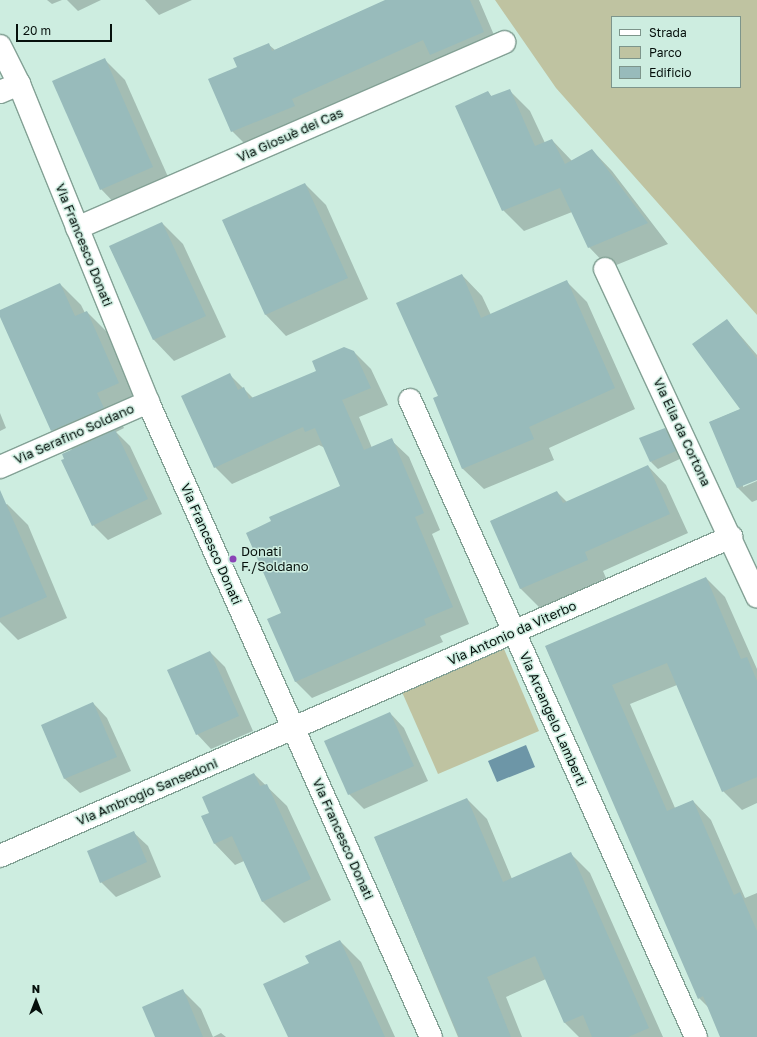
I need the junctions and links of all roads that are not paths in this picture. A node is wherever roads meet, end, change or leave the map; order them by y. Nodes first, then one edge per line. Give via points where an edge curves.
1 (504, 42) dead end
2 (0, 46) edge
3 (9, 88) edge
4 (77, 228) junction
5 (605, 269) dead end
6 (410, 400) dead end
7 (148, 402) junction
8 (0, 467) edge
9 (731, 537) junction
10 (757, 596) edge
11 (514, 633) junction
12 (294, 729) junction
13 (0, 856) edge
14 (431, 1037) edge
15 (696, 1037) edge

1 - 4 street, Via Giosuè dei Cas
2 - 3 street, Via Francesco Donati
3 - 4 street, Via Francesco Donati
4 - 7 street, Via Francesco Donati
5 - 9 street, Via Elia da Cortona
6 - 11 street, Via Arcangelo Lamberti
7 - 8 street, Via Serafino Soldano
7 - 12 street, Via Francesco Donati
9 - 10 street, Via Elia da Cortona
9 - 11 street, Via Antonio da Viterbo
11 - 12 street, Via Antonio da Viterbo
11 - 15 street, Via Arcangelo Lamberti
12 - 13 street, Via Ambrogio Sansedoni
12 - 14 street, Via Francesco Donati

